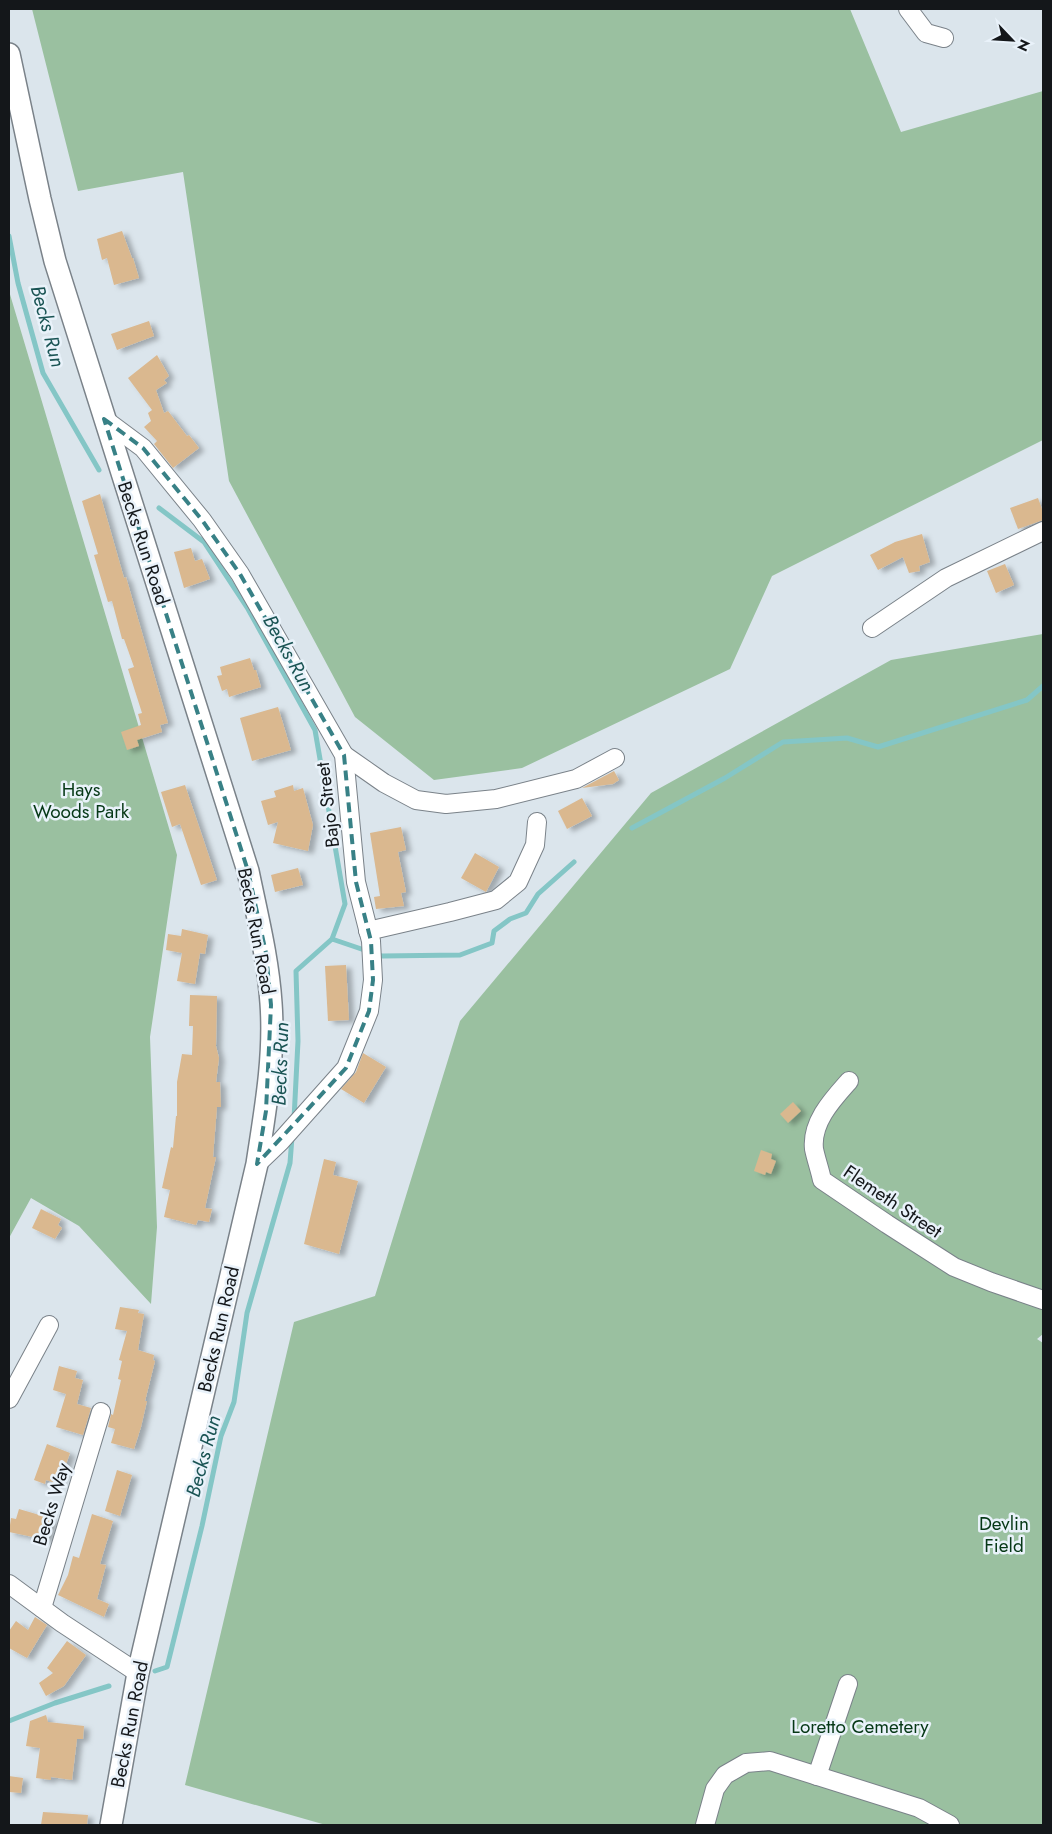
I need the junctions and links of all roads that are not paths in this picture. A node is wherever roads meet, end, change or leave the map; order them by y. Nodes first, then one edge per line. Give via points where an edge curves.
1 (908, 9) edge
2 (944, 38) dead end
3 (9, 54) edge
4 (104, 419) junction
5 (1043, 531) edge
6 (872, 628) dead end
7 (344, 755) junction
8 (616, 758) dead end
9 (537, 822) dead end
10 (369, 936) junction
11 (849, 1081) dead end
12 (257, 1164) junction
13 (1043, 1300) edge
14 (49, 1325) dead end
15 (9, 1400) edge
16 (100, 1412) dead end
17 (9, 1584) edge
18 (42, 1608) junction
19 (138, 1673) junction
20 (848, 1684) dead end
21 (817, 1776) junction
22 (111, 1825) edge
23 (705, 1825) edge
24 (950, 1825) edge

1 - 2 street via 926,33
3 - 4 main road, Becks Run Road via 55,261
4 - 7 street, Bajo Street via 143,448 202,520 240,574
4 - 12 main road, Becks Run Road via 248,871 266,954 271,1005 270,1058
5 - 6 street via 946,578
7 - 8 street via 384,783 416,800 446,804 496,799 576,779
7 - 10 street, Bajo Street via 356,882
9 - 10 street via 535,845 518,882 496,900
10 - 12 street, Bajo Street via 373,980 368,1012 346,1068
11 - 13 street, Flemeth Street via 829,1105 817,1128 814,1148 822,1180 954,1267
12 - 19 main road, Becks Run Road
14 - 15 street
16 - 18 street, Becks Way
17 - 18 street
18 - 19 street
19 - 22 main road, Becks Run Road
20 - 21 street
21 - 23 street via 770,1761 746,1763 724,1775 715,1789
21 - 24 street via 919,1808

